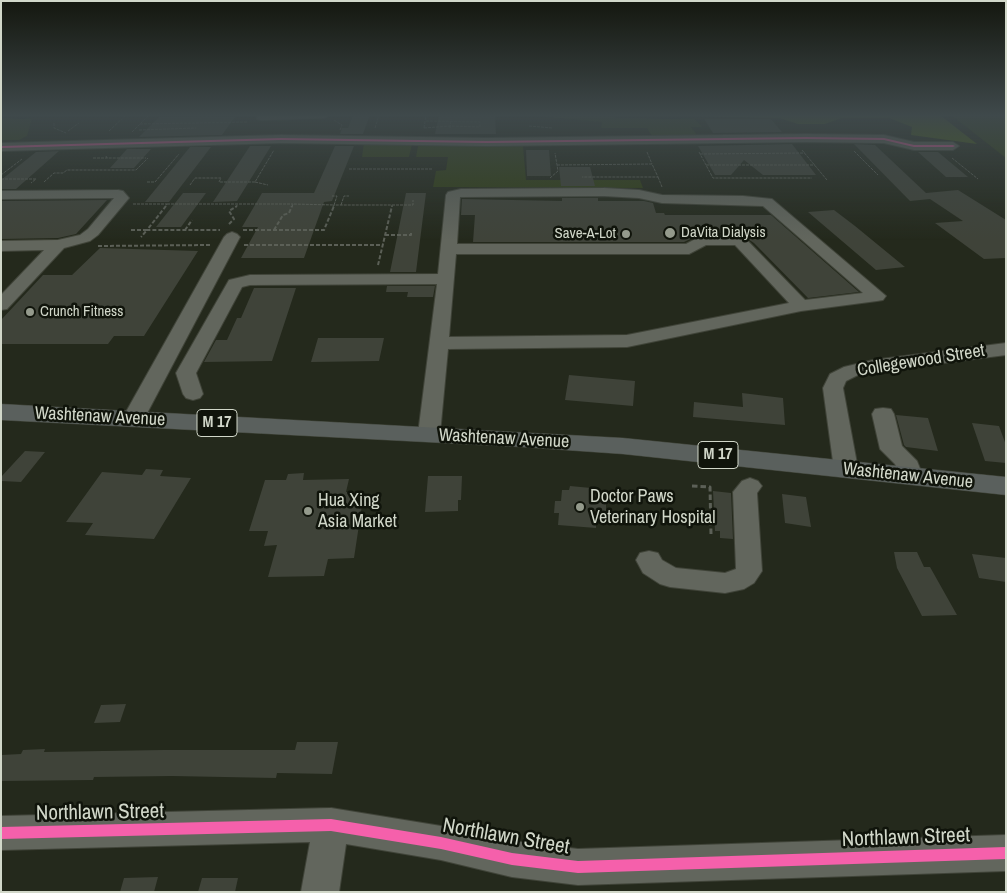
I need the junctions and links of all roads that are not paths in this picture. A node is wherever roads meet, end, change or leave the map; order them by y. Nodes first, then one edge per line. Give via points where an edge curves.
1 (1, 194) edge
2 (227, 236) road end
3 (58, 245) junction
4 (1, 246) edge
5 (449, 249) junction
6 (446, 279) junction
7 (1, 305) edge
8 (801, 306) junction
9 (439, 343) junction
10 (1006, 349) edge
11 (946, 356) junction
12 (1006, 362) edge
13 (193, 394) dead end
14 (1, 412) edge
15 (883, 414) dead end
16 (133, 419) junction
17 (429, 434) junction
18 (846, 469) junction
19 (911, 476) junction
20 (750, 486) dead end
21 (1006, 486) edge
22 (649, 560) dead end
23 (331, 826) junction
24 (1, 833) edge
25 (1006, 853) edge
26 (320, 892) edge

1 - 3 street via 118,194 122,198 88,235
2 - 16 street
3 - 4 street
3 - 7 street
5 - 6 street
5 - 8 street via 689,249 703,240 739,240
5 - 8 street via 454,195 461,193 604,192 662,199 767,202 877,296
6 - 9 street
6 - 13 street via 250,280 235,284 186,373
8 - 9 street via 627,341
9 - 17 street
10 - 11 street, Collegewood Street
11 - 12 street
11 - 18 street, Collegewood Street via 872,366 837,378 833,388
14 - 16 main road, Washtenaw Avenue / M 17
15 - 19 street via 891,449 906,461
16 - 17 main road, Washtenaw Avenue / M 17
17 - 18 main road, Washtenaw Avenue / M 17 via 623,446
18 - 19 main road, Washtenaw Avenue / M 17
19 - 21 main road, Washtenaw Avenue / M 17
20 - 22 street via 745,492 748,571 745,576 725,583 670,577 652,566
23 - 24 street, Northlawn Street
23 - 25 street, Northlawn Street via 512,859 578,867
23 - 26 street

